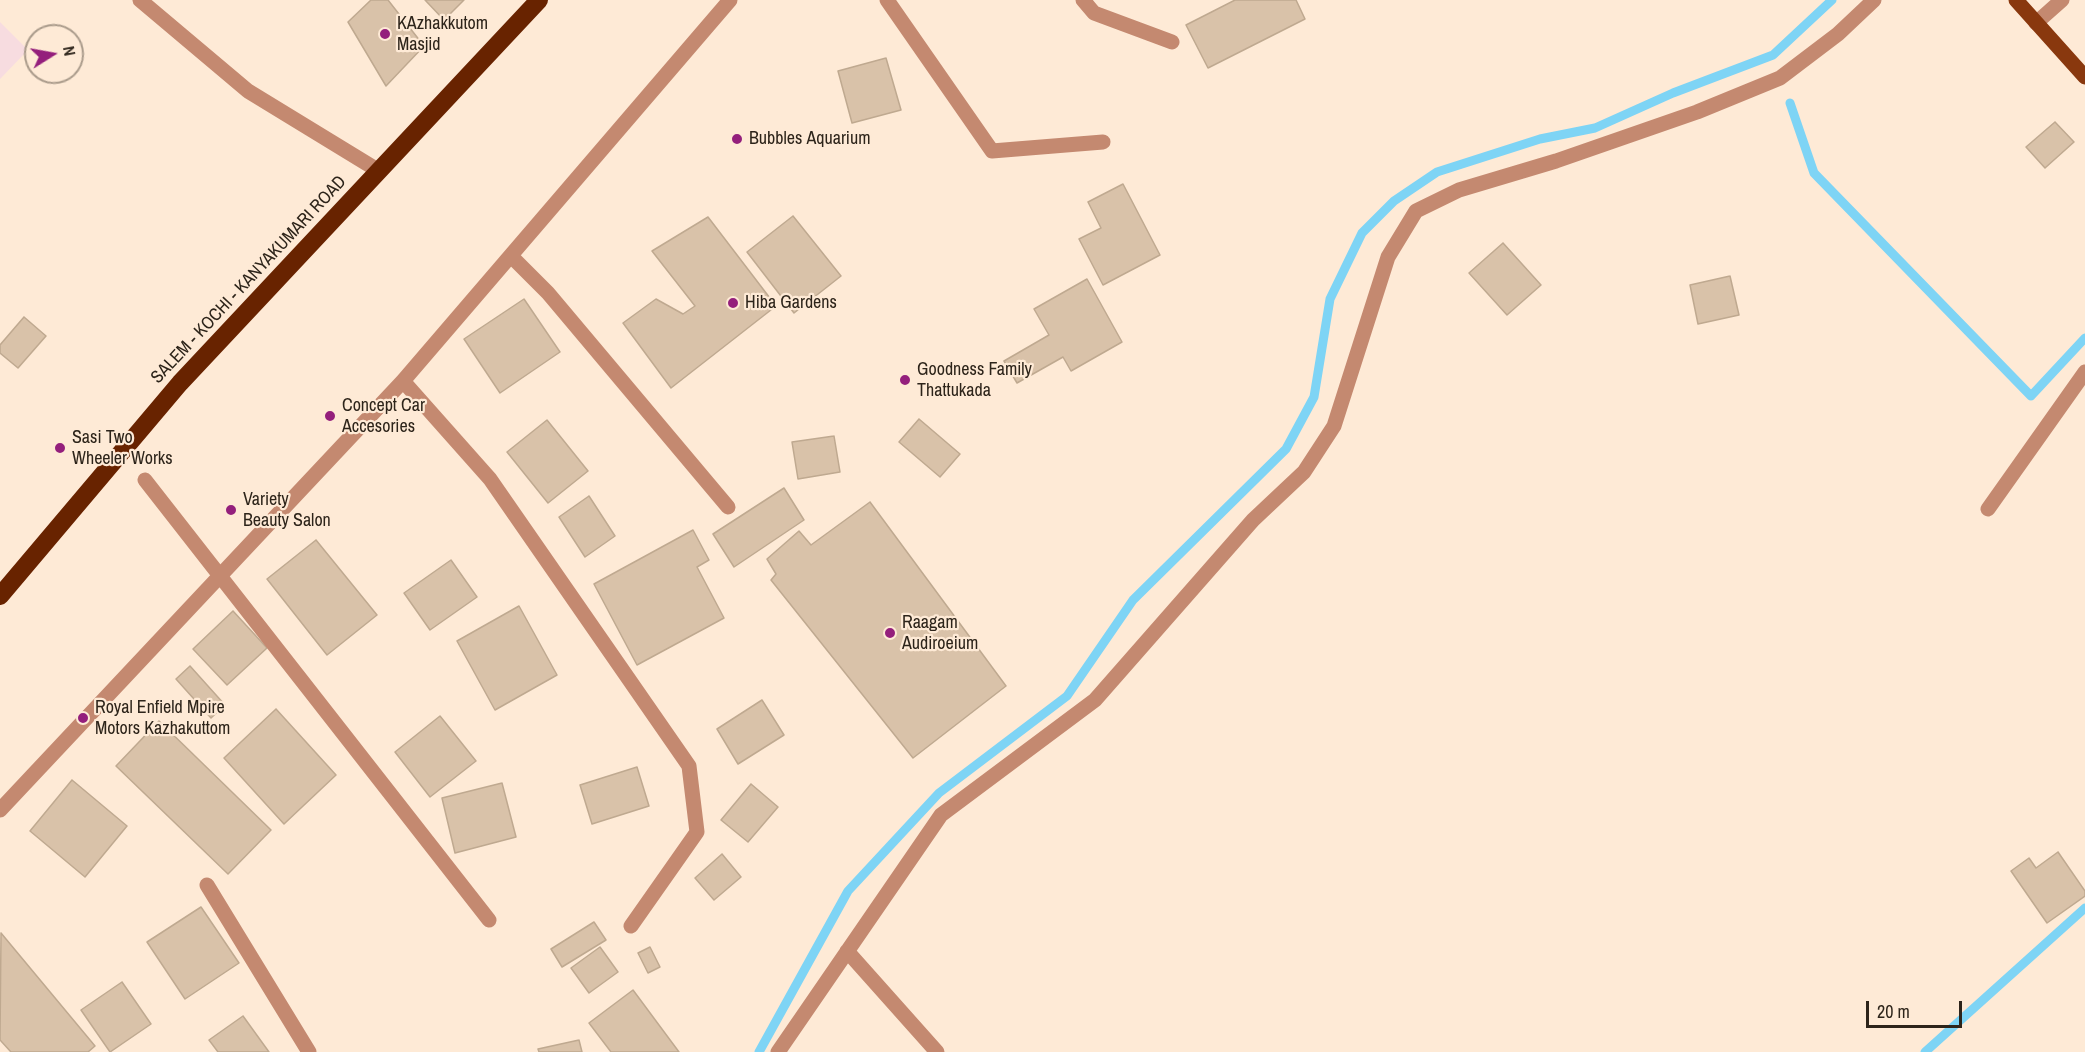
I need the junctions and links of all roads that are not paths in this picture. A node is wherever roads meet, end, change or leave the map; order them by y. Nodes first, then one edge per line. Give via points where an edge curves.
1 (140, 0) edge
2 (539, 0) edge
3 (730, 0) edge
4 (887, 0) edge
5 (1083, 0) edge
6 (1874, 0) edge
7 (2016, 0) edge
8 (2062, 0) edge
9 (2036, 23) junction
10 (1172, 42) dead end
11 (2085, 77) edge
12 (1103, 142) dead end
13 (379, 171) junction
14 (511, 256) junction
15 (2085, 372) edge
16 (404, 381) junction
17 (145, 480) dead end
18 (728, 507) dead end
19 (1988, 509) dead end
20 (220, 576) junction
21 (0, 596) edge
22 (0, 810) edge
23 (207, 885) dead end
24 (489, 920) dead end
25 (631, 926) dead end
26 (847, 951) junction
27 (309, 1052) edge
28 (778, 1052) edge
29 (937, 1052) edge

1 - 13 street via 248,91
2 - 13 highway, SALEM - KOCHI - KANYAKUMARI ROAD
3 - 14 street
4 - 12 street via 992,151
5 - 10 street via 1094,14
6 - 26 street via 1838,34 1780,78 1556,162 1459,190 1416,211 1388,257 1334,426 1304,472 1253,520 1095,700 941,815
7 - 9 main road
8 - 9 street
9 - 11 main road
13 - 21 highway, SALEM - KOCHI - KANYAKUMARI ROAD via 180,383
14 - 16 street
14 - 18 street via 548,293
15 - 19 street
16 - 20 street
16 - 25 street via 490,479 689,766 697,832
17 - 20 street
20 - 22 street
20 - 24 street
23 - 27 street
26 - 28 street
26 - 29 street

